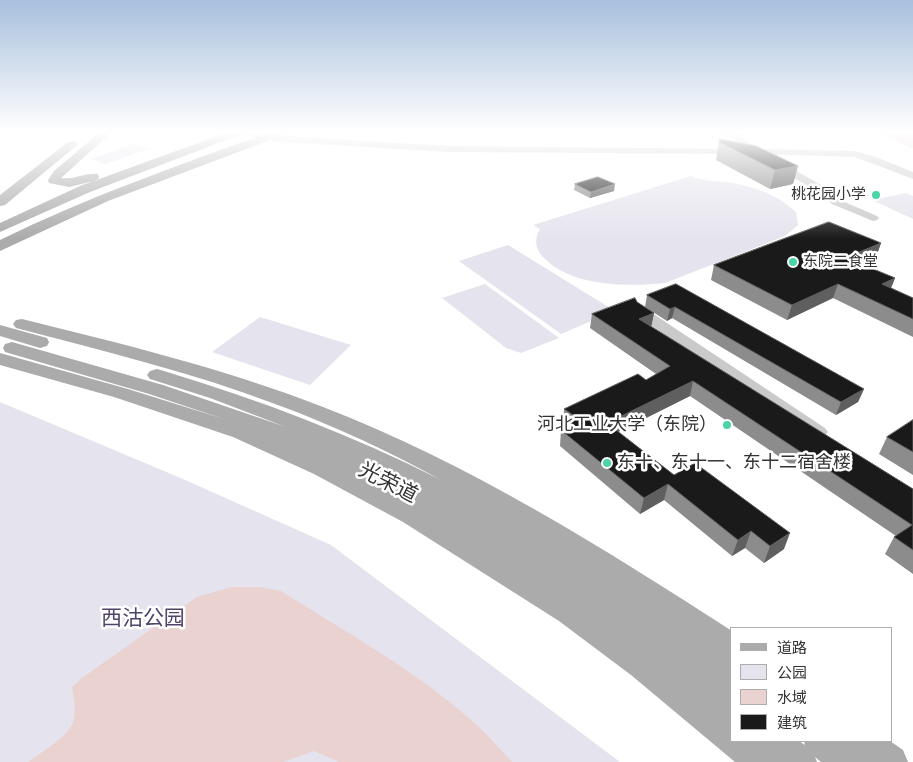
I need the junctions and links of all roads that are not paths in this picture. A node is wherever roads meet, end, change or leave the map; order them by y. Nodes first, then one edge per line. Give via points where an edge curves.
1 (42, 168) edge
2 (65, 168) edge
3 (119, 168) edge
4 (149, 168) edge
5 (164, 168) edge
6 (177, 168) edge
7 (779, 168) edge
8 (893, 168) edge
9 (913, 176) edge
10 (0, 202) edge
11 (873, 218) dead end
12 (0, 228) edge
13 (0, 237) edge
14 (0, 246) edge
15 (641, 312) edge
16 (0, 318) edge
17 (0, 330) edge
18 (0, 345) edge
19 (0, 359) edge
20 (834, 442) edge
21 (730, 646) edge
22 (730, 676) edge
23 (730, 708) edge
24 (730, 738) edge
25 (736, 742) edge
26 (773, 742) edge
27 (821, 742) edge
28 (863, 742) edge
29 (761, 762) edge
30 (800, 762) edge
31 (848, 762) edge
32 (891, 762) edge

1 - 10 main road
2 - 3 main road via 54,180 72,182
4 - 12 main road via 85,189
5 - 13 main road
6 - 14 main road
7 - 11 street via 821,189 836,202
8 - 9 street
15 - 20 street
16 - 21 main road via 216,377 378,438 517,510
17 - 22 main road, 光荣道 via 206,390 300,424 380,459 453,496 578,572
18 - 23 main road, 光荣道 via 166,391 287,436 388,481 502,547 576,596
19 - 24 main road via 121,392 241,432 322,468 412,515 569,613 642,665
25 - 29 main road
26 - 30 main road
27 - 31 main road
28 - 32 main road

